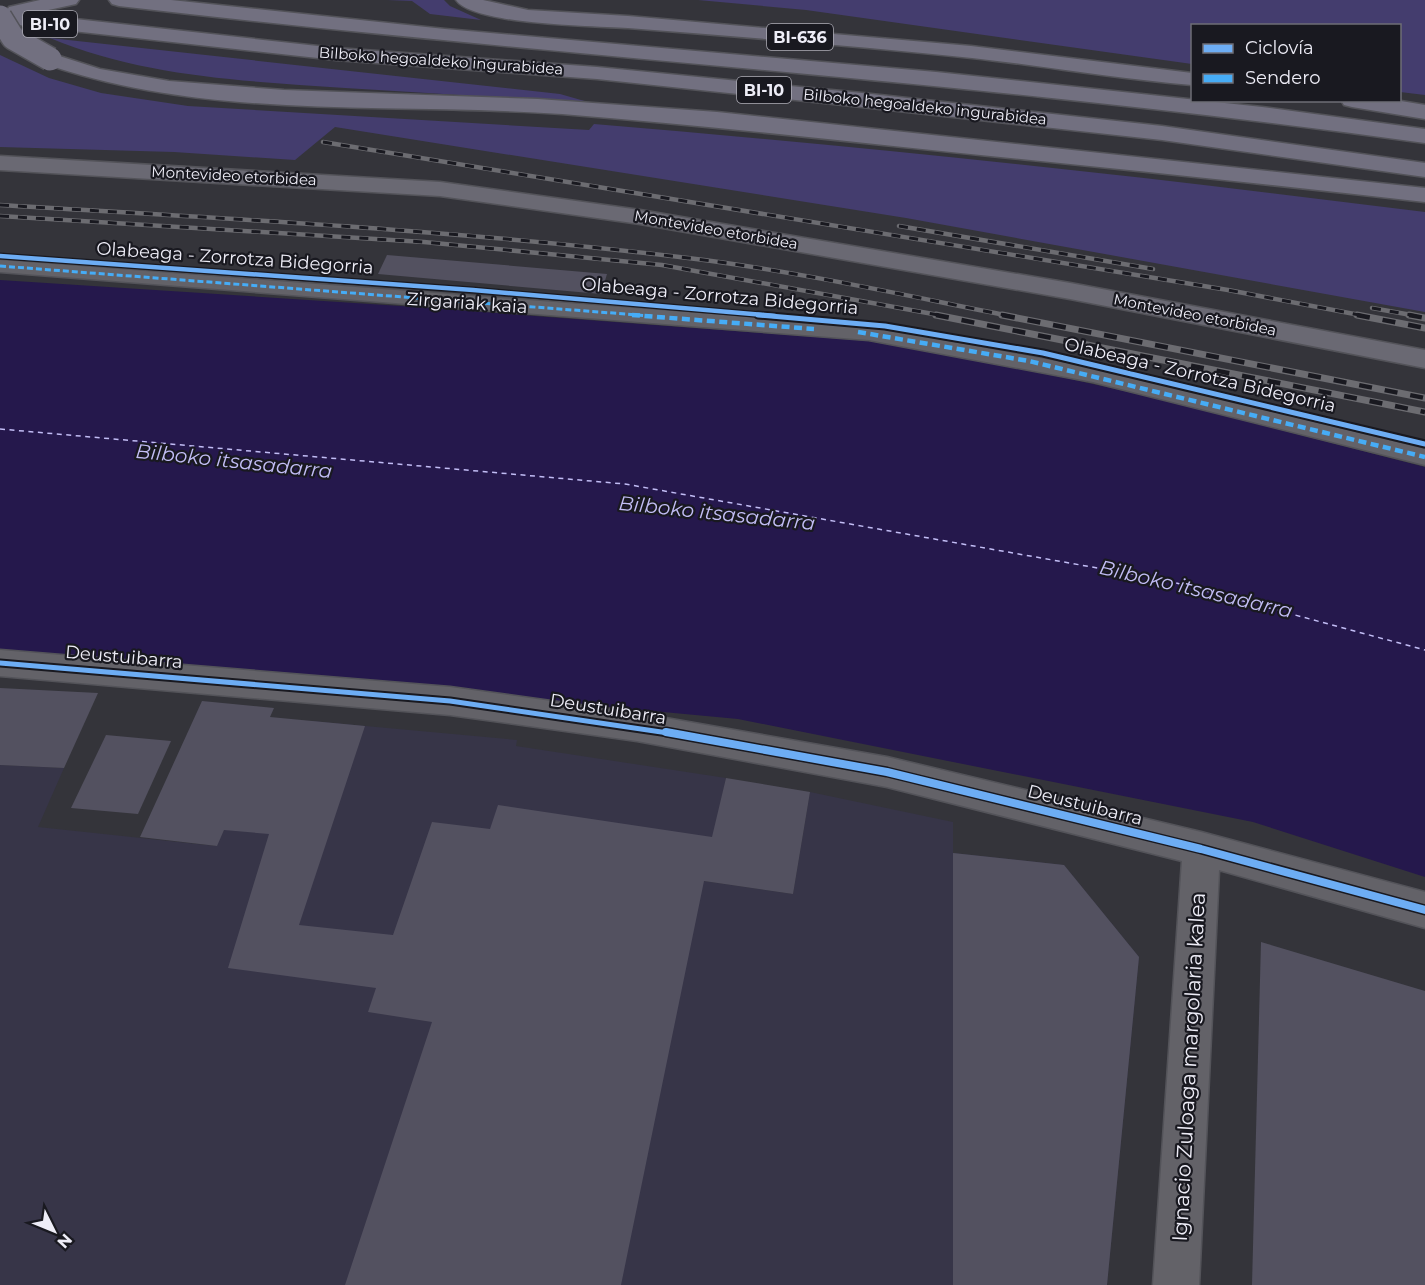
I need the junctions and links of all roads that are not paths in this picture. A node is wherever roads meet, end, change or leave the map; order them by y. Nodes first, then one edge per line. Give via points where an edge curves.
1 (69, 0) edge
2 (119, 0) edge
3 (466, 0) edge
4 (0, 16) edge
5 (1191, 79) edge
6 (1364, 102) edge
7 (1425, 112) edge
8 (1425, 136) edge
9 (0, 164) edge
10 (1425, 170) edge
11 (1425, 195) edge
12 (0, 266) edge
13 (1425, 358) edge
14 (1425, 457) edge
15 (0, 663) edge
16 (1201, 849) junction
17 (1425, 910) edge
18 (1176, 1285) edge

1 - 4 highway
2 - 8 highway, Bilboko hegoaldeko ingurabidea / BI-10 via 350,26 1000,84
3 - 5 highway, BI-636 via 484,8 528,16 628,21 971,52
4 - 10 highway, Bilboko hegoaldeko ingurabidea / BI-10 via 336,54 597,73 862,99 1162,133
4 - 11 highway, bridge via 8,33 50,59 96,75 169,88 717,119
6 - 7 highway
9 - 13 main road, Montevideo etorbidea via 464,192 1070,291
12 - 14 street, Zirgariak kaia via 869,333 1093,375
15 - 16 street, Deustuibarra via 450,700 637,727 887,772
16 - 17 street, Deustuibarra
16 - 18 street, Ignacio Zuloaga margolaria kalea

